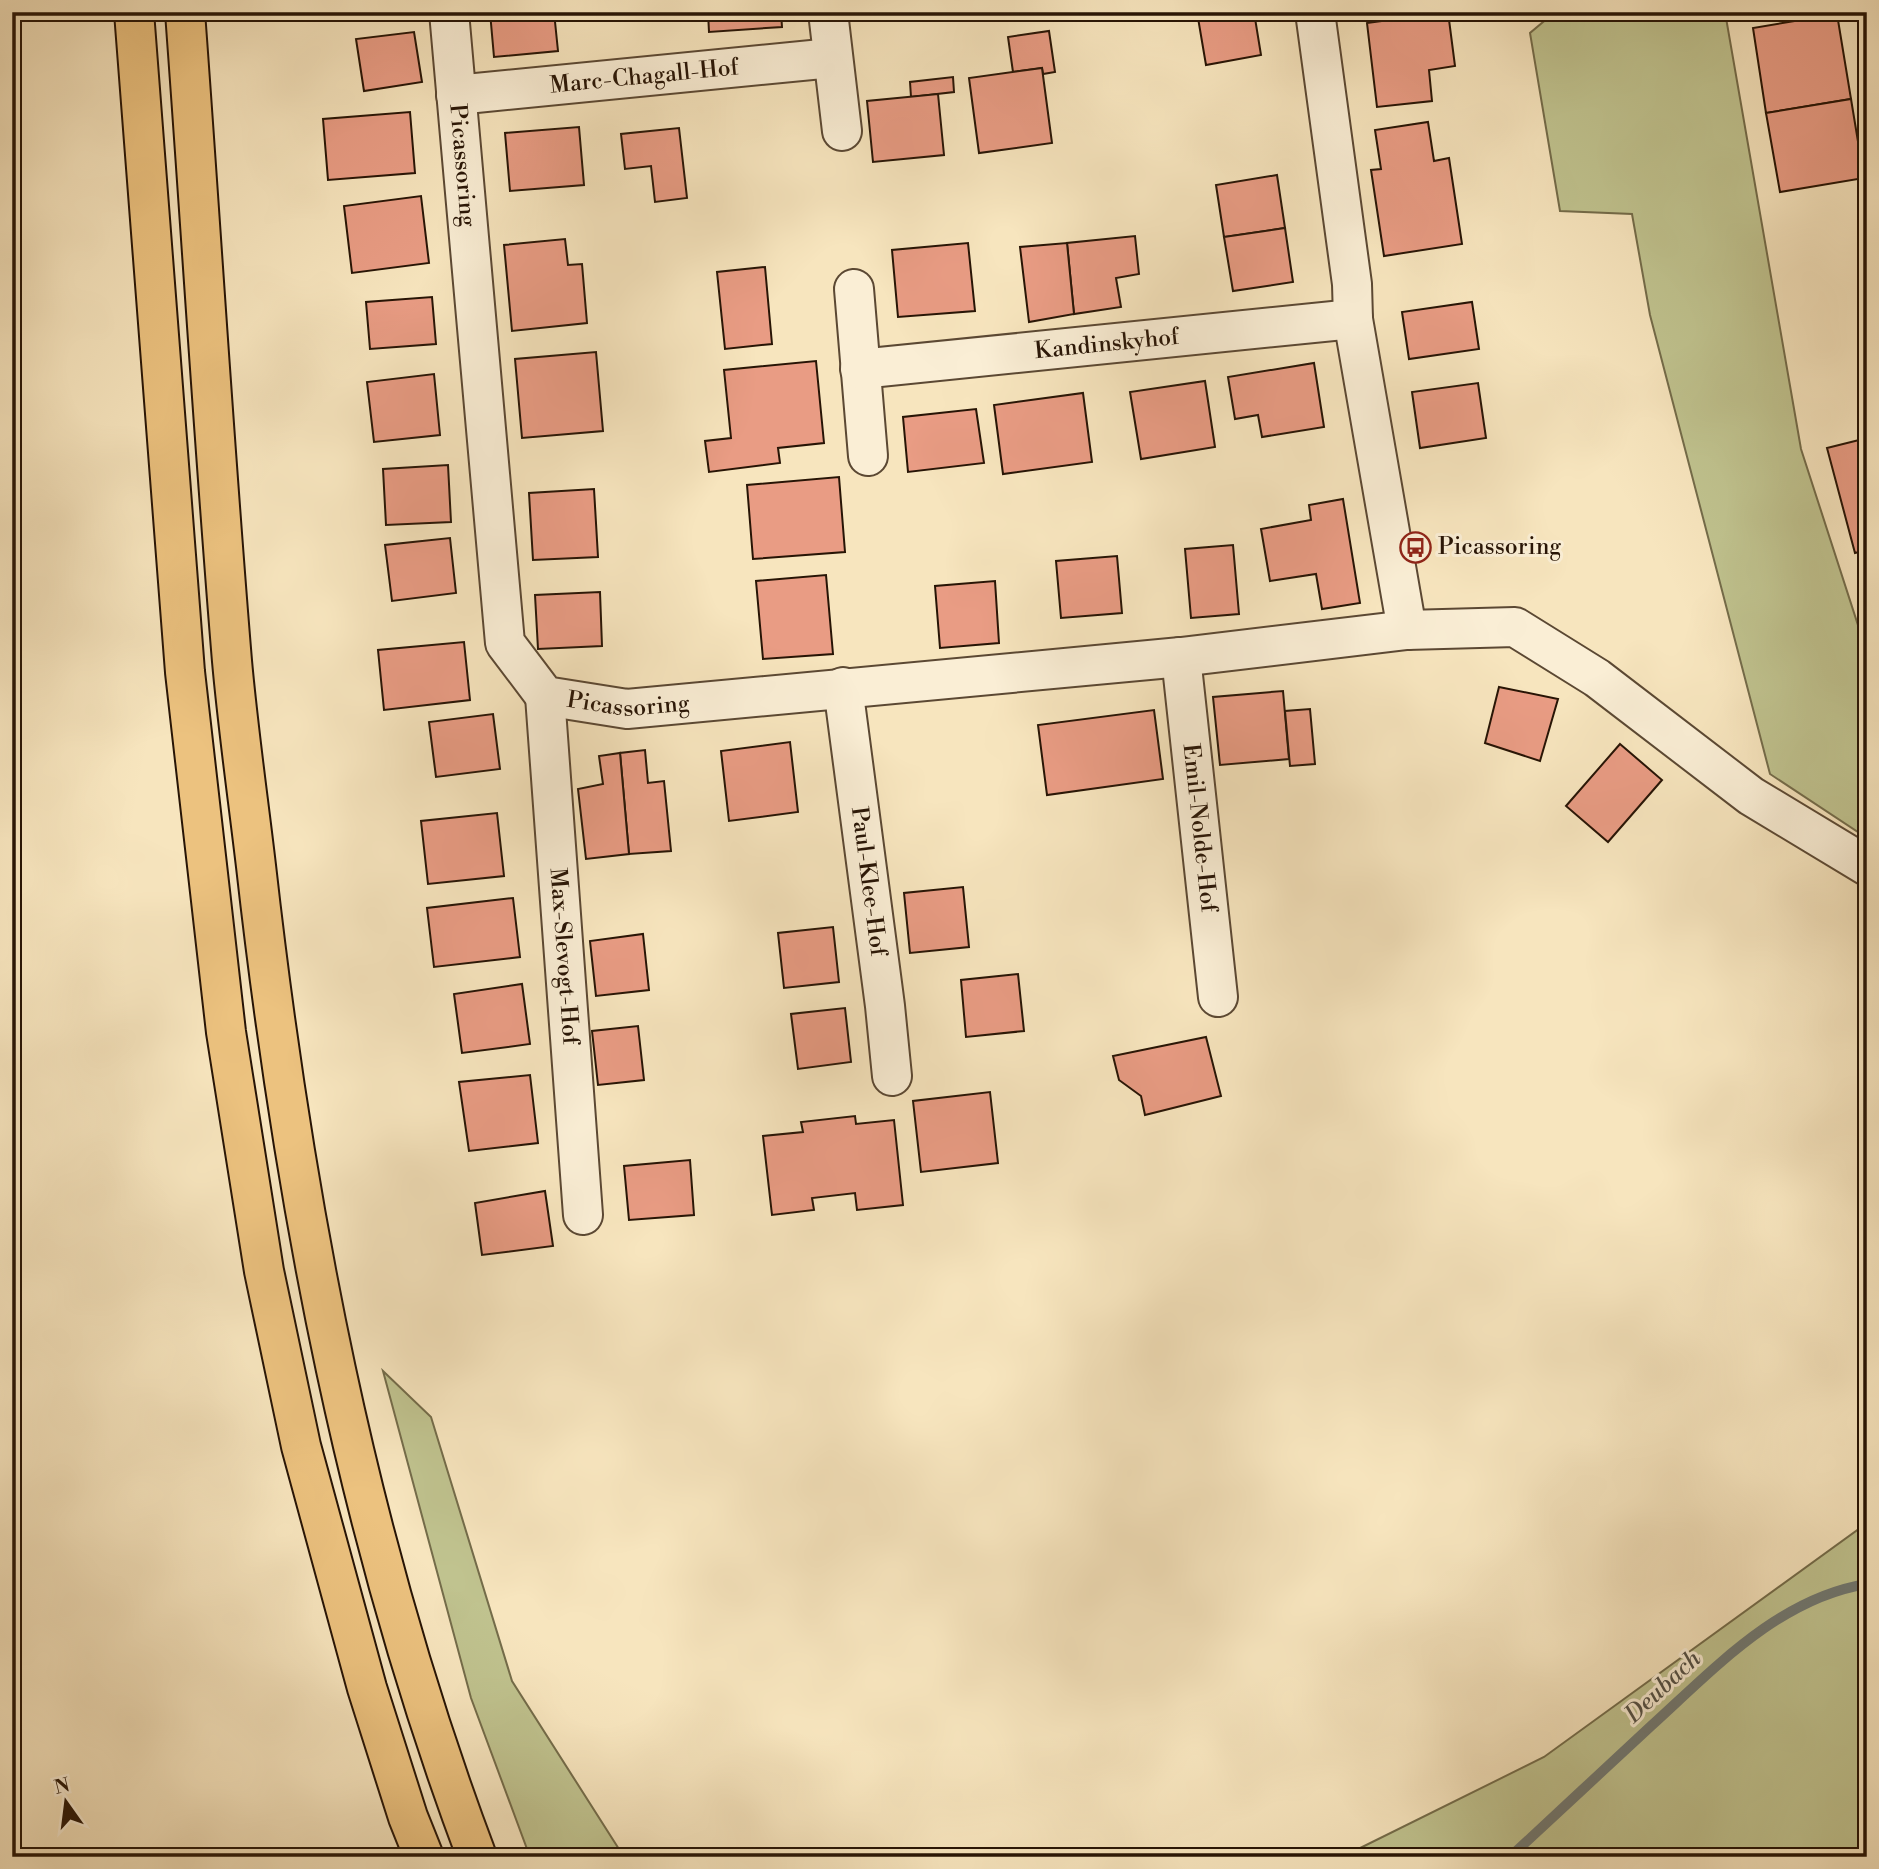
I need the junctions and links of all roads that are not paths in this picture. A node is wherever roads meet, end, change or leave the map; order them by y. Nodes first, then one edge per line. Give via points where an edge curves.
1 (134, 12) edge
2 (185, 12) edge
3 (449, 12) edge
4 (828, 12) edge
5 (1314, 12) edge
6 (832, 58) junction
7 (456, 96) junction
8 (842, 131) dead end
9 (854, 289) dead end
10 (1353, 319) junction
11 (860, 369) junction
12 (868, 456) dead end
13 (1407, 629) junction
14 (1181, 657) junction
15 (843, 687) junction
16 (545, 696) junction
17 (1867, 866) edge
18 (1218, 997) dead end
19 (892, 1076) dead end
20 (583, 1215) dead end
21 (424, 1857) edge
22 (477, 1857) edge

1 - 21 highway via 185,672 226,1032 264,1271 301,1446 367,1688
2 - 22 highway via 232,666 274,1022 314,1261 361,1486 410,1664
3 - 7 street, Picassoring
4 - 6 street
5 - 10 street
6 - 7 street, Marc-Chagall-Hof
6 - 8 street
7 - 16 street, Picassoring via 505,643
9 - 11 street
10 - 11 street, Kandinskyhof
10 - 13 street
11 - 12 street
13 - 14 street, Picassoring
13 - 17 street, Picassoring via 1515,626 1597,678 1751,796
14 - 15 street, Picassoring
14 - 18 street, Emil-Nolde-Hof
15 - 16 street, Picassoring via 628,709
15 - 19 street, Paul-Klee-Hof
16 - 20 street, Max-Slevogt-Hof

